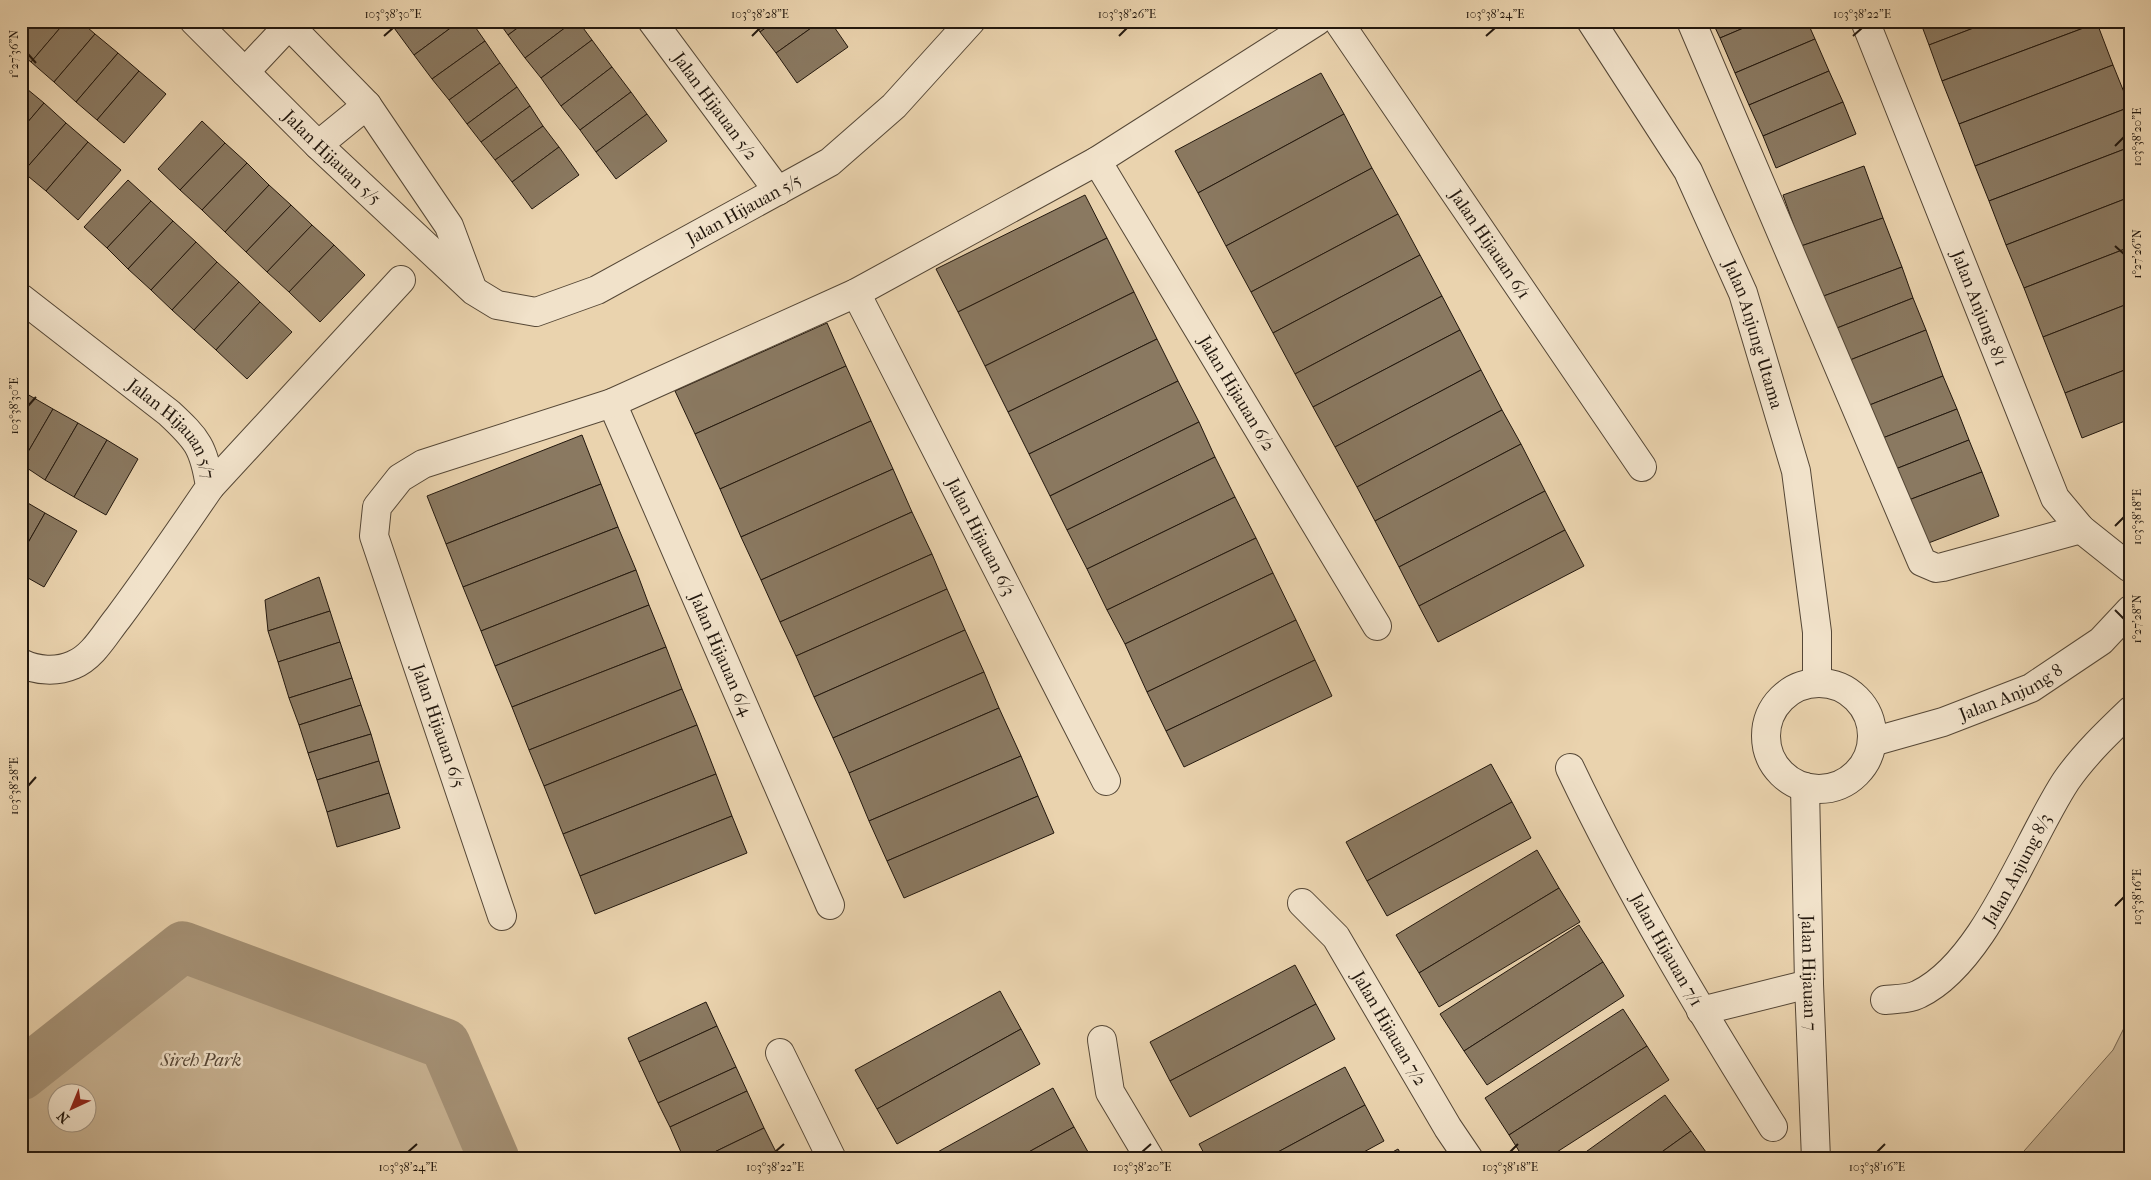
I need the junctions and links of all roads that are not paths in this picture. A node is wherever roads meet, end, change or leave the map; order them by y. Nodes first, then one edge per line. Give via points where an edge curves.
1 (194, 21) edge
2 (652, 21) edge
3 (971, 21) edge
4 (1317, 21) edge
5 (1338, 21) edge
6 (1591, 21) edge
7 (1691, 21) edge
8 (1866, 21) edge
9 (287, 23) edge
10 (245, 72) junction
11 (367, 105) junction
12 (318, 145) junction
13 (1097, 161) junction
14 (778, 191) junction
15 (401, 280) dead end
16 (474, 291) junction
17 (856, 293) junction
18 (21, 298) edge
19 (612, 403) junction
20 (1642, 467) dead end
21 (210, 486) junction
22 (2081, 528) junction
23 (2130, 568) edge
24 (2130, 610) edge
25 (1377, 626) dead end
26 (21, 663) edge
27 (1817, 682) junction
28 (2130, 711) edge
29 (1872, 742) junction
30 (1570, 768) dead end
31 (1106, 781) dead end
32 (1805, 787) junction
33 (1302, 903) dead end
34 (830, 905) dead end
35 (502, 916) dead end
36 (1809, 984) junction
37 (1885, 1000) dead end
38 (1701, 1011) junction
39 (1102, 1040) dead end
40 (780, 1053) dead end
41 (1773, 1127) dead end
42 (832, 1159) edge
43 (1150, 1159) edge
44 (1469, 1159) edge
45 (1816, 1159) edge

1 - 10 street, Jalan Hijauan 5/5
2 - 14 street, Jalan Hijauan 5/2
3 - 14 street, Jalan Hijauan 5/5 via 870,130 830,162
4 - 13 street
5 - 20 street, Jalan Hijauan 6/1
6 - 27 street, Jalan Anjung Utama via 1688,171 1743,293 1796,471 1817,632
7 - 22 street via 1922,562 1936,568 1943,567
8 - 22 street, Jalan Anjung 8/1 via 2055,498
9 - 10 street
9 - 11 street
10 - 12 street, Jalan Hijauan 5/5
11 - 12 street
11 - 16 street via 449,226
12 - 16 street, Jalan Hijauan 5/5
13 - 17 street
13 - 25 street, Jalan Hijauan 6/2
14 - 16 street, Jalan Hijauan 5/5 via 597,290 536,312 497,305
15 - 21 street
17 - 19 street
17 - 31 street, Jalan Hijauan 6/3
18 - 21 street, Jalan Hijauan 5/7 via 189,432 202,450
19 - 34 street, Jalan Hijauan 6/4
19 - 35 street, Jalan Hijauan 6/5 via 423,464 400,478 377,507 374,536
21 - 26 street, Jalan Hijauan 5/7 via 155,569 90,653 74,665 56,669 40,670
22 - 23 street, Jalan Anjung 8/1
24 - 29 street, Jalan Anjung 8 via 2101,641 2031,688 1943,722
27 - 29 street via 1846,690 1858,700 1872,726
27 - 32 street via 1802,684 1788,691 1769,714 1765,729 1768,752 1779,772
28 - 37 street, Jalan Anjung 8/3 via 2093,747 2066,782 1971,949 1942,979 1918,995
29 - 32 street via 1868,757 1849,780 1835,787
30 - 38 street, Jalan Hijauan 7/1 via 1603,837
32 - 36 street, Jalan Hijauan 7
33 - 44 street, Jalan Hijauan 7/2 via 1336,937
36 - 38 street
36 - 45 street, Jalan Hijauan 7
38 - 41 street, Jalan Hijauan 7/1
39 - 43 street via 1110,1092
40 - 42 street

